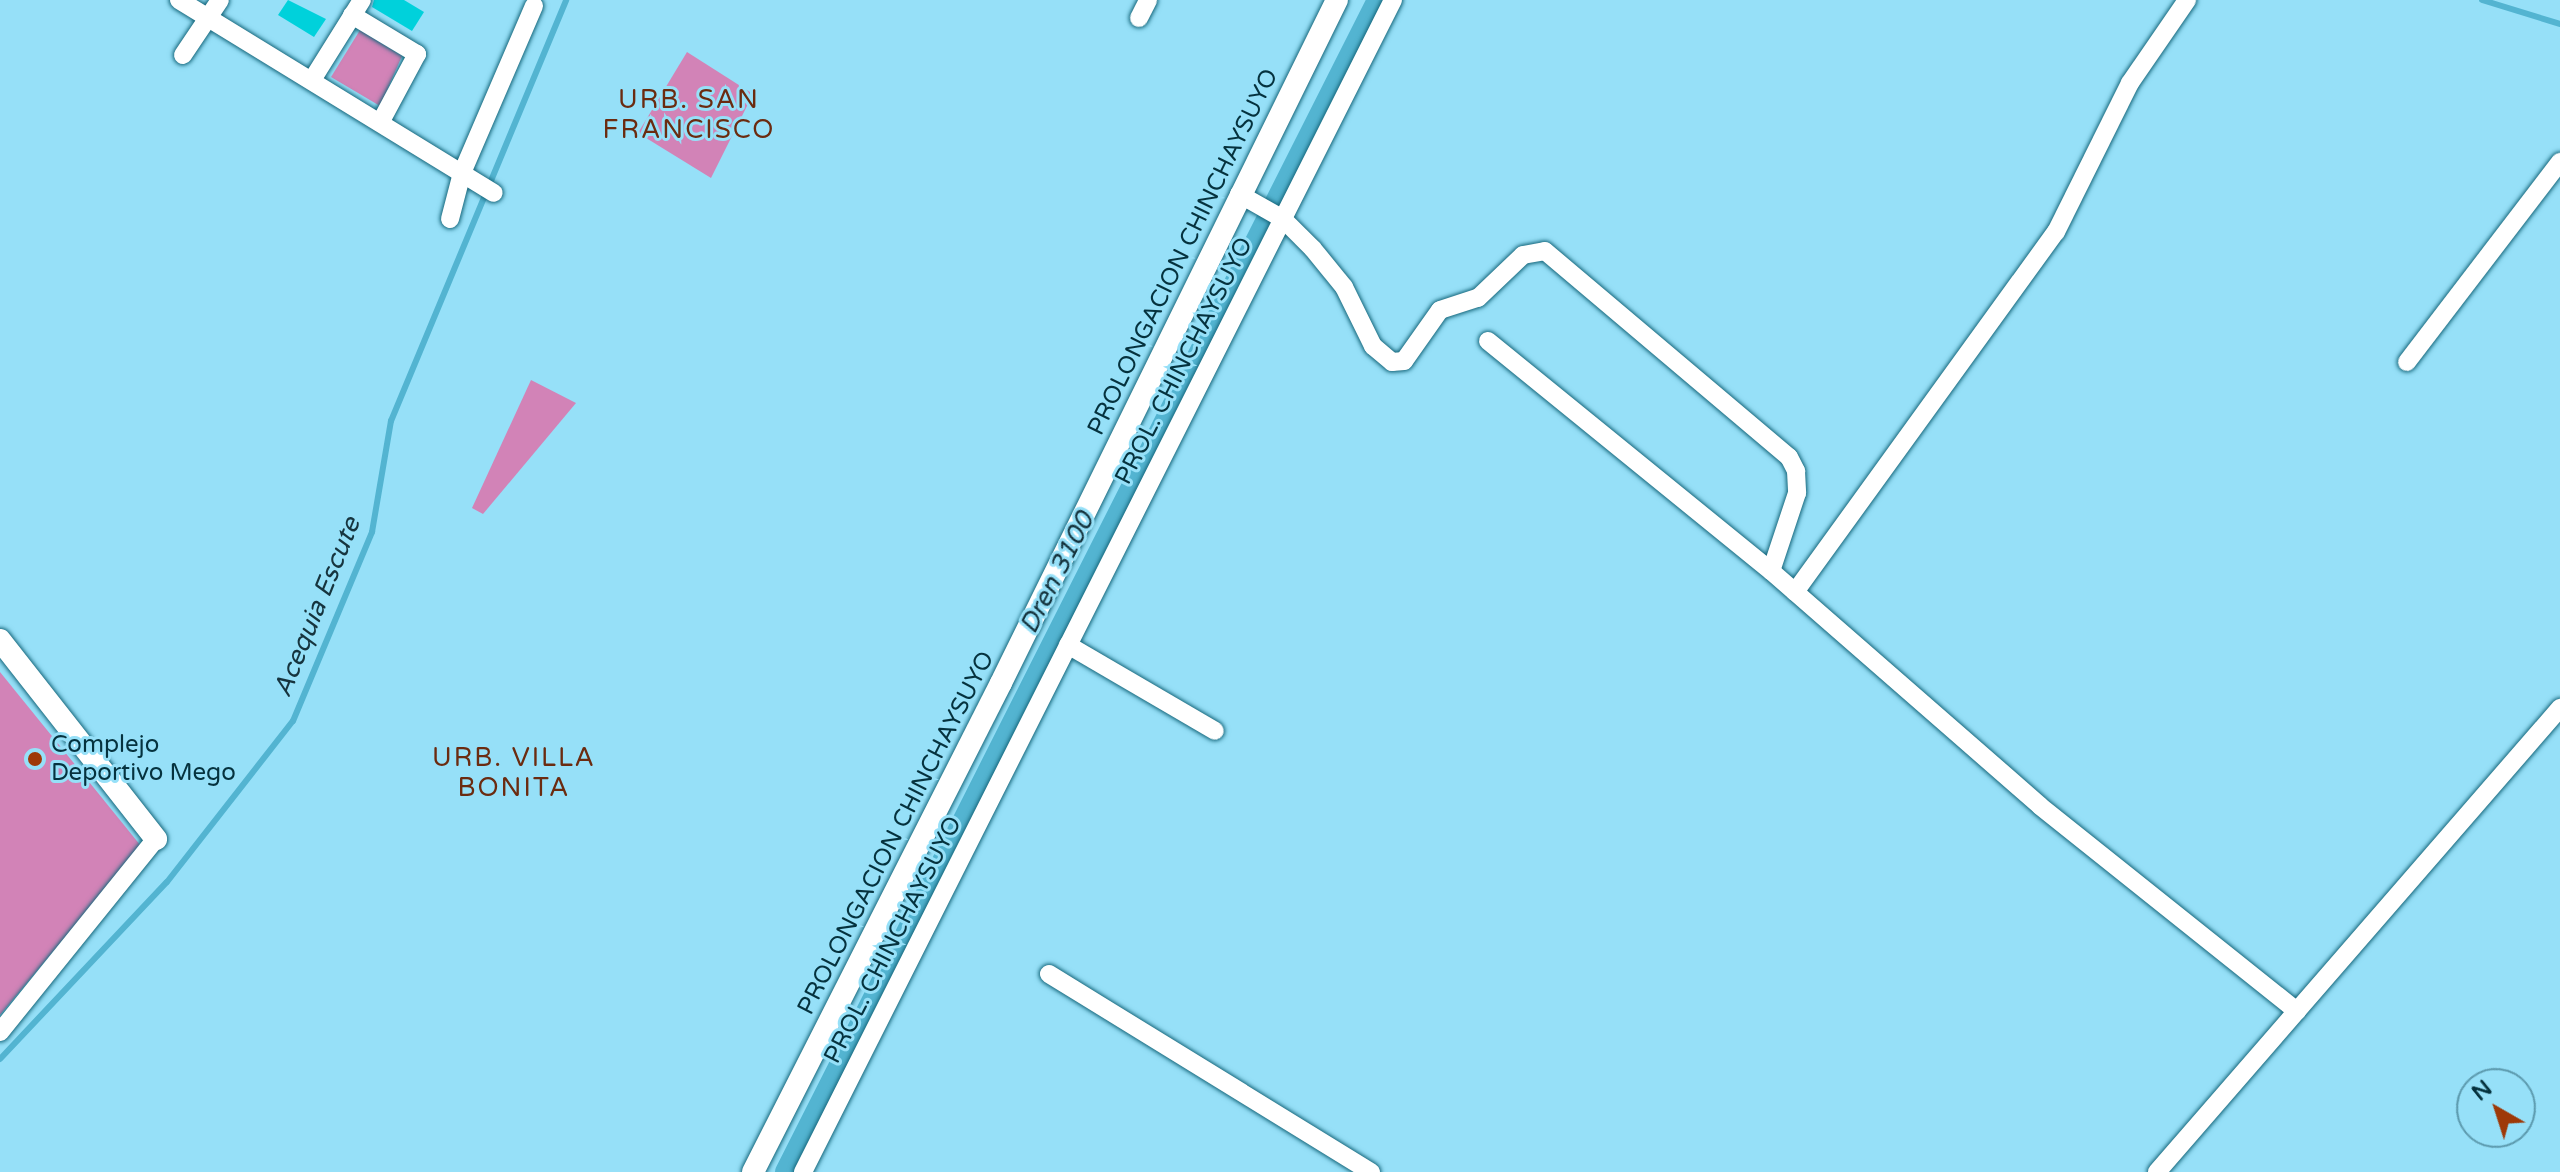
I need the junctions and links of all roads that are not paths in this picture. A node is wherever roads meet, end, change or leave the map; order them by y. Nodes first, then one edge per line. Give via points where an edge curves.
1 (179, 0) edge
2 (220, 0) edge
3 (1148, 0) edge
4 (1337, 0) edge
5 (1393, 0) edge
6 (2187, 0) edge
7 (534, 6) dead end
8 (357, 8) edge
9 (1139, 18) dead end
10 (208, 19) junction
11 (183, 55) dead end
12 (312, 80) junction
13 (380, 123) junction
14 (2560, 162) edge
15 (462, 173) junction
16 (487, 188) dead end
17 (1246, 198) junction
18 (1280, 217) junction
19 (450, 219) dead end
20 (1488, 341) dead end
21 (2407, 362) dead end
22 (1771, 571) junction
23 (1795, 592) junction
24 (0, 640) edge
25 (1068, 645) junction
26 (2560, 708) edge
27 (1215, 731) dead end
28 (156, 839) joint
29 (1049, 974) dead end
30 (2297, 1011) junction
31 (0, 1032) edge
32 (753, 1172) edge
33 (803, 1172) edge
34 (1371, 1172) edge
35 (2157, 1172) edge

1 - 10 street
2 - 10 street
3 - 9 street
4 - 17 street, PROLONGACION CHINCHAYSUYO
5 - 18 street, PROL. CHINCHAYSUYO
6 - 23 street via 2130,83 2056,232
7 - 15 street
8 - 12 street
8 - 13 street via 417,54
10 - 11 street
10 - 12 street
12 - 13 street
13 - 15 street
14 - 21 street
15 - 16 street
15 - 19 street
17 - 18 street
17 - 32 street, PROLONGACION CHINCHAYSUYO
18 - 22 street via 1344,287 1373,346 1392,362 1404,361 1440,310 1478,298 1523,255 1545,251 1789,457 1797,493
18 - 25 street, PROL. CHINCHAYSUYO
20 - 22 street
22 - 23 street
23 - 30 street via 2040,806
24 - 28 street
25 - 27 street
25 - 33 street, PROL. CHINCHAYSUYO
26 - 30 street
28 - 31 street
29 - 34 street
30 - 35 street

